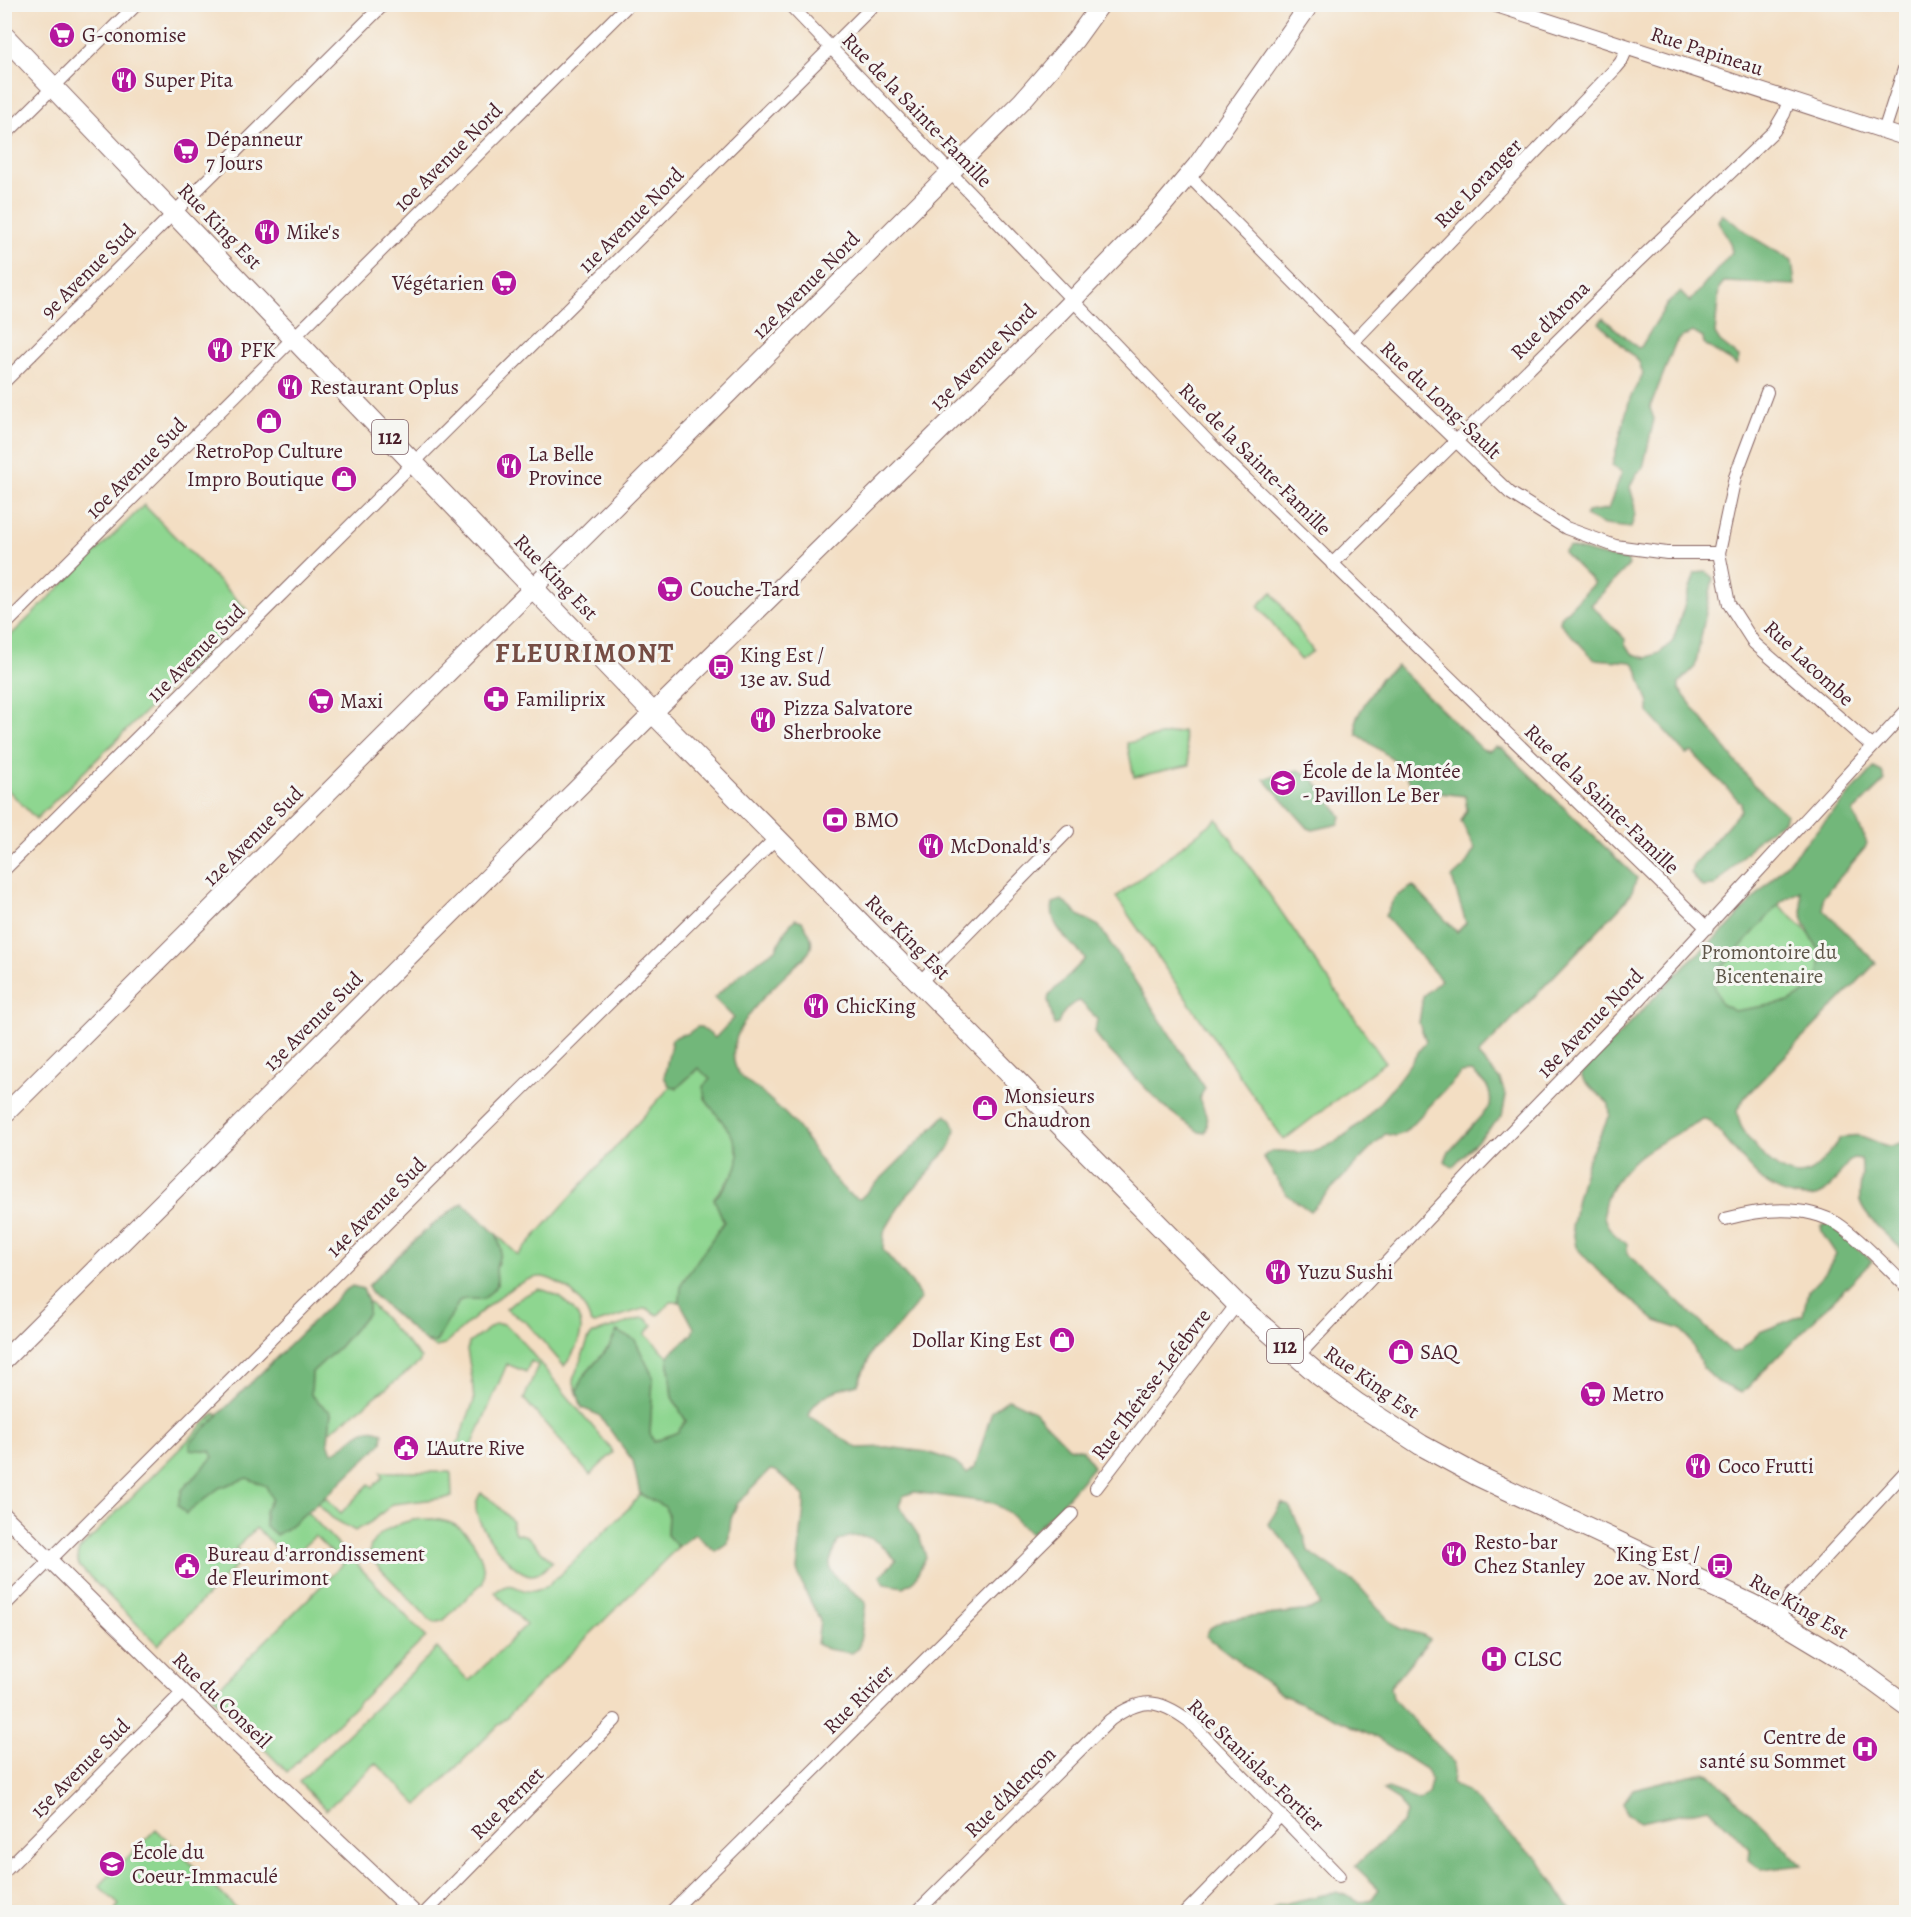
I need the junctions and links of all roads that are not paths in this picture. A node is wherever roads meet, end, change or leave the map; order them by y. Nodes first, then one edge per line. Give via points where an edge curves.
1 (137, 4) edge
2 (384, 4) edge
3 (629, 4) edge
4 (789, 4) edge
5 (875, 4) edge
6 (1101, 4) edge
7 (1310, 4) edge
8 (1495, 4) edge
9 (4, 36) edge
10 (1627, 48) junction
11 (830, 49) junction
12 (1906, 63) edge
13 (54, 87) junction
14 (1789, 100) junction
15 (1884, 131) junction
16 (4, 136) edge
17 (1906, 138) edge
18 (951, 172) junction
19 (1189, 176) junction
20 (174, 212) junction
21 (1073, 299) junction
22 (294, 337) junction
23 (1353, 342) junction
24 (4, 382) edge
25 (1767, 392) dead end
26 (1455, 442) junction
27 (414, 463) junction
28 (1719, 553) junction
29 (1332, 564) junction
30 (534, 588) junction
31 (4, 626) edge
32 (1906, 711) edge
33 (653, 713) junction
34 (1873, 747) junction
35 (1068, 831) dead end
36 (776, 838) junction
37 (4, 870) edge
38 (1707, 928) junction
39 (919, 983) junction
40 (4, 1115) edge
41 (1725, 1219) dead end
42 (1906, 1287) edge
43 (1237, 1304) junction
44 (1298, 1357) junction
45 (4, 1360) edge
46 (1906, 1471) edge
47 (1096, 1488) dead end
48 (1072, 1514) dead end
49 (4, 1515) edge
50 (50, 1561) junction
51 (4, 1606) edge
52 (1778, 1619) junction
53 (183, 1692) junction
54 (1135, 1704) joint
55 (1906, 1705) edge
56 (615, 1720) dead end
57 (1281, 1815) junction
58 (4, 1872) edge
59 (1340, 1876) dead end
60 (413, 1912) edge
61 (426, 1912) edge
62 (671, 1912) edge
63 (917, 1912) edge
64 (1186, 1912) edge

1 - 13 street
2 - 20 street, 9e Avenue Sud
3 - 22 street, 10e Avenue Nord
4 - 11 street, Rue de la Sainte-Famille
5 - 11 street, 11e Avenue Nord
6 - 18 main road, 12e Avenue Nord via 1060,59
7 - 19 main road, 13e Avenue Nord
8 - 10 street, Rue Papineau
9 - 13 main road, Rue King Est / 112
10 - 14 street, Rue Papineau
10 - 23 street, Rue Loranger via 1616,68
11 - 18 street, Rue de la Sainte-Famille
11 - 27 street, 11e Avenue Nord
12 - 15 street
13 - 16 street
13 - 20 main road, Rue King Est / 112
14 - 15 street, Rue Papineau
14 - 26 street, Rue d'Arona via 1774,131
15 - 17 street, Rue Papineau
18 - 21 street, Rue de la Sainte-Famille
18 - 30 main road, 12e Avenue Nord
19 - 21 main road, 13e Avenue Nord
19 - 23 street, Rue du Long-Sault
20 - 22 main road, Rue King Est / 112
20 - 24 street, 9e Avenue Sud
21 - 29 street, Rue de la Sainte-Famille via 1221,455
21 - 33 main road, 13e Avenue Nord
22 - 27 main road, Rue King Est / 112
22 - 31 street, 10e Avenue Sud
23 - 26 street, Rue du Long-Sault
25 - 28 street, Rue Lacombe via 1735,477
26 - 28 street, Rue du Long-Sault via 1510,493 1566,528 1615,546 1667,553
26 - 29 street, Rue d'Arona
27 - 30 main road, Rue King Est / 112
27 - 37 street, 11e Avenue Sud
28 - 34 street, Rue Lacombe via 1729,604 1754,643
29 - 38 street, Rue de la Sainte-Famille
30 - 33 main road, Rue King Est / 112
30 - 40 main road, 12e Avenue Sud
32 - 34 street, 18e Avenue Nord
33 - 36 main road, Rue King Est / 112
33 - 45 main road, 13e Avenue Sud
34 - 38 street, 18e Avenue Nord
35 - 39 street
36 - 39 main road, Rue King Est / 112
36 - 50 street, 14e Avenue Sud
38 - 44 street, 18e Avenue Nord
39 - 43 main road, Rue King Est / 112
41 - 42 street via 1788,1210 1823,1217 1853,1236
43 - 44 main road, Rue King Est / 112
43 - 47 street, Rue Thérèse-Lefebvre
44 - 52 main road, Rue King Est / 112 via 1358,1404 1439,1455
46 - 52 street via 1791,1595
48 - 62 street, Rue Rivier
49 - 50 street, Rue du Conseil
50 - 51 street, 14e Avenue Sud
50 - 53 street, Rue du Conseil
52 - 55 main road, Rue King Est / 112 via 1857,1668
53 - 58 street, 15e Avenue Sud
53 - 60 street, Rue du Conseil
54 - 57 street, Rue Stanislas-Fortier via 1159,1704 1175,1710
54 - 63 street, Rue d'Alençon via 1110,1720
56 - 61 street, Rue Pernet
57 - 59 street, Rue Stanislas-Fortier
57 - 64 street

